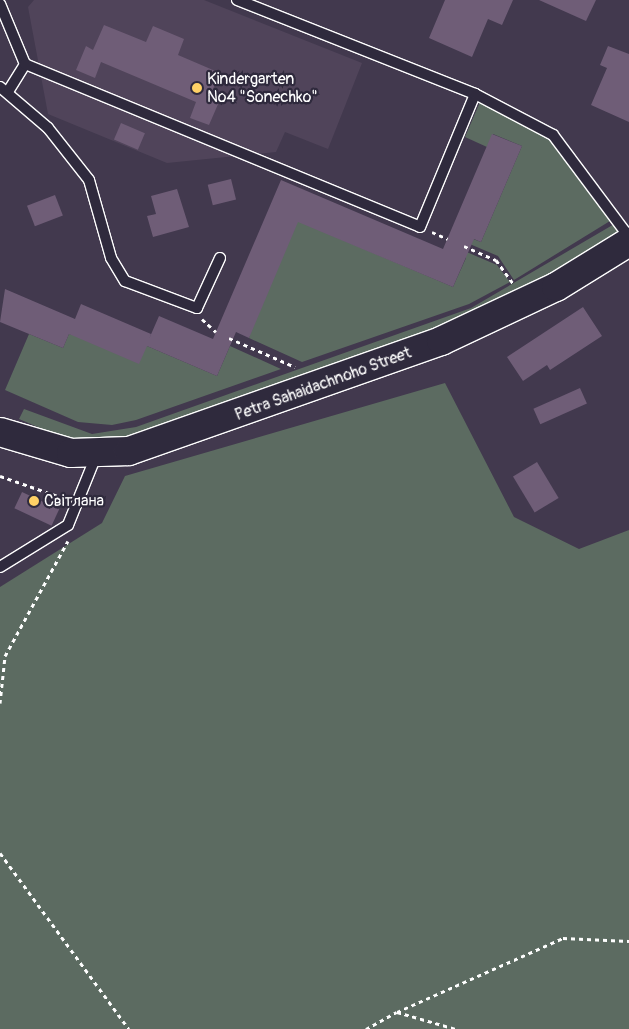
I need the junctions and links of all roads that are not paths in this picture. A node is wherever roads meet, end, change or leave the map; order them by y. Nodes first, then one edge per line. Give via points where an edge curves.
1 (237, 0) edge
2 (0, 4) edge
3 (25, 64) junction
4 (4, 89) edge
5 (475, 94) junction
6 (629, 237) edge
7 (629, 242) edge
8 (220, 258) dead end
9 (0, 432) edge
10 (96, 456) junction
11 (0, 567) edge

1 - 5 lane
2 - 3 lane
3 - 4 lane
3 - 5 lane via 420,227
4 - 8 lane via 48,128 89,180 114,265 125,281 197,308
5 - 6 lane via 553,135
7 - 10 main road, Petra Sahaidachnoho Street via 556,288 441,341 190,432 129,451
9 - 10 main road, Petra Sahaidachnoho Street via 45,447
10 - 11 lane via 68,525

